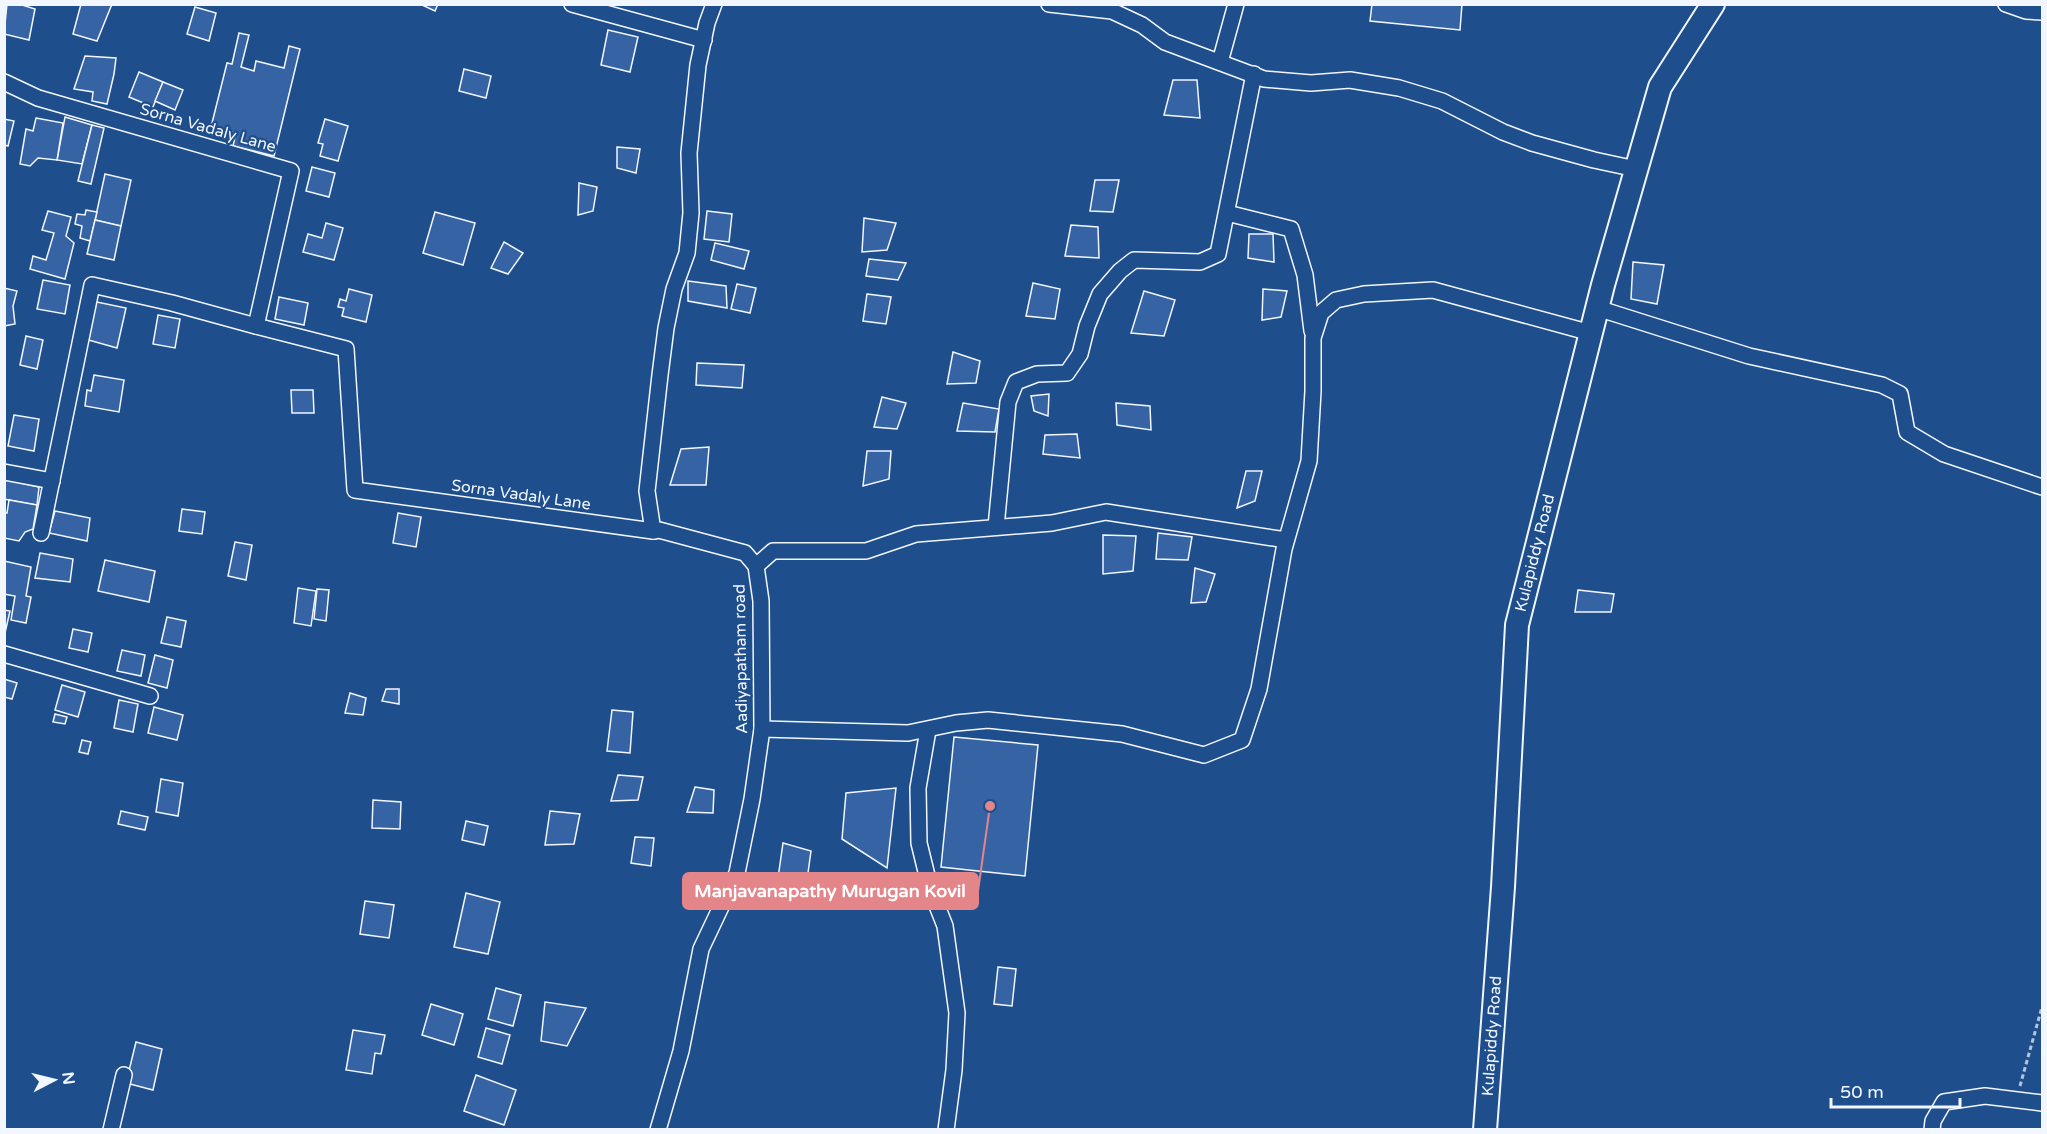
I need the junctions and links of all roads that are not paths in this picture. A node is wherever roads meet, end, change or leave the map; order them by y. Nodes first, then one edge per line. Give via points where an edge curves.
1 (572, 4) edge
2 (714, 4) edge
3 (1050, 4) edge
4 (1236, 4) edge
5 (1713, 4) edge
6 (2006, 4) edge
7 (2043, 12) edge
8 (704, 40) junction
9 (1220, 62) junction
10 (1254, 75) junction
11 (4, 82) edge
12 (1636, 169) junction
13 (1227, 213) junction
14 (1597, 308) junction
15 (256, 326) junction
16 (1591, 333) junction
17 (1313, 338) junction
18 (4, 472) edge
19 (52, 481) junction
20 (2043, 488) edge
21 (996, 527) junction
22 (653, 531) junction
23 (41, 532) dead end
24 (1286, 540) junction
25 (756, 566) junction
26 (4, 654) edge
27 (150, 696) dead end
28 (762, 729) junction
29 (928, 730) junction
30 (124, 1075) dead end
31 (2043, 1103) edge
32 (111, 1130) edge
33 (658, 1130) edge
34 (946, 1130) edge
35 (1485, 1130) edge
36 (1932, 1130) edge

1 - 8 street
2 - 8 street
3 - 9 street via 1112,11 1142,25 1165,42
4 - 9 street
5 - 12 main road, Kulapiddy Road via 1660,87
6 - 7 street
8 - 22 street via 689,153 691,213 687,253 666,328 648,490
9 - 10 street
10 - 12 street via 1311,83 1350,80 1399,88 1442,101 1532,143
10 - 13 street
11 - 15 street, Sorna Vadaly Lane via 38,98 291,171
12 - 14 main road, Kulapiddy Road
13 - 17 street via 1291,229 1305,275
13 - 21 street via 1218,254 1200,262 1134,260 1100,294 1080,354 1067,373 1037,374 1016,382 1008,402
14 - 16 main road, Kulapiddy Road
14 - 20 street via 1749,356 1882,386 1900,394 1907,432 1944,454
15 - 19 street via 92,285
15 - 22 street, Sorna Vadaly Lane via 346,350 355,490
16 - 17 street via 1433,291 1364,294 1336,300 1321,313
16 - 35 main road, Kulapiddy Road via 1517,625
17 - 24 street via 1309,461
18 - 19 street
19 - 23 street
21 - 24 street via 1052,523 1106,512
21 - 25 street via 916,534 866,551 773,551
22 - 25 street, Aadiyapatham road via 745,553
24 - 29 street via 1259,689 1242,740 1204,755 1122,734 988,720
25 - 28 street, Aadiyapatham road via 761,601
26 - 27 street
28 - 29 street via 908,733
28 - 33 street, Aadiyapatham road via 737,873 701,949 681,1051
29 - 34 street via 918,788 920,843 930,888 945,926 957,1013
30 - 32 street
31 - 36 street via 1985,1096 1944,1102

